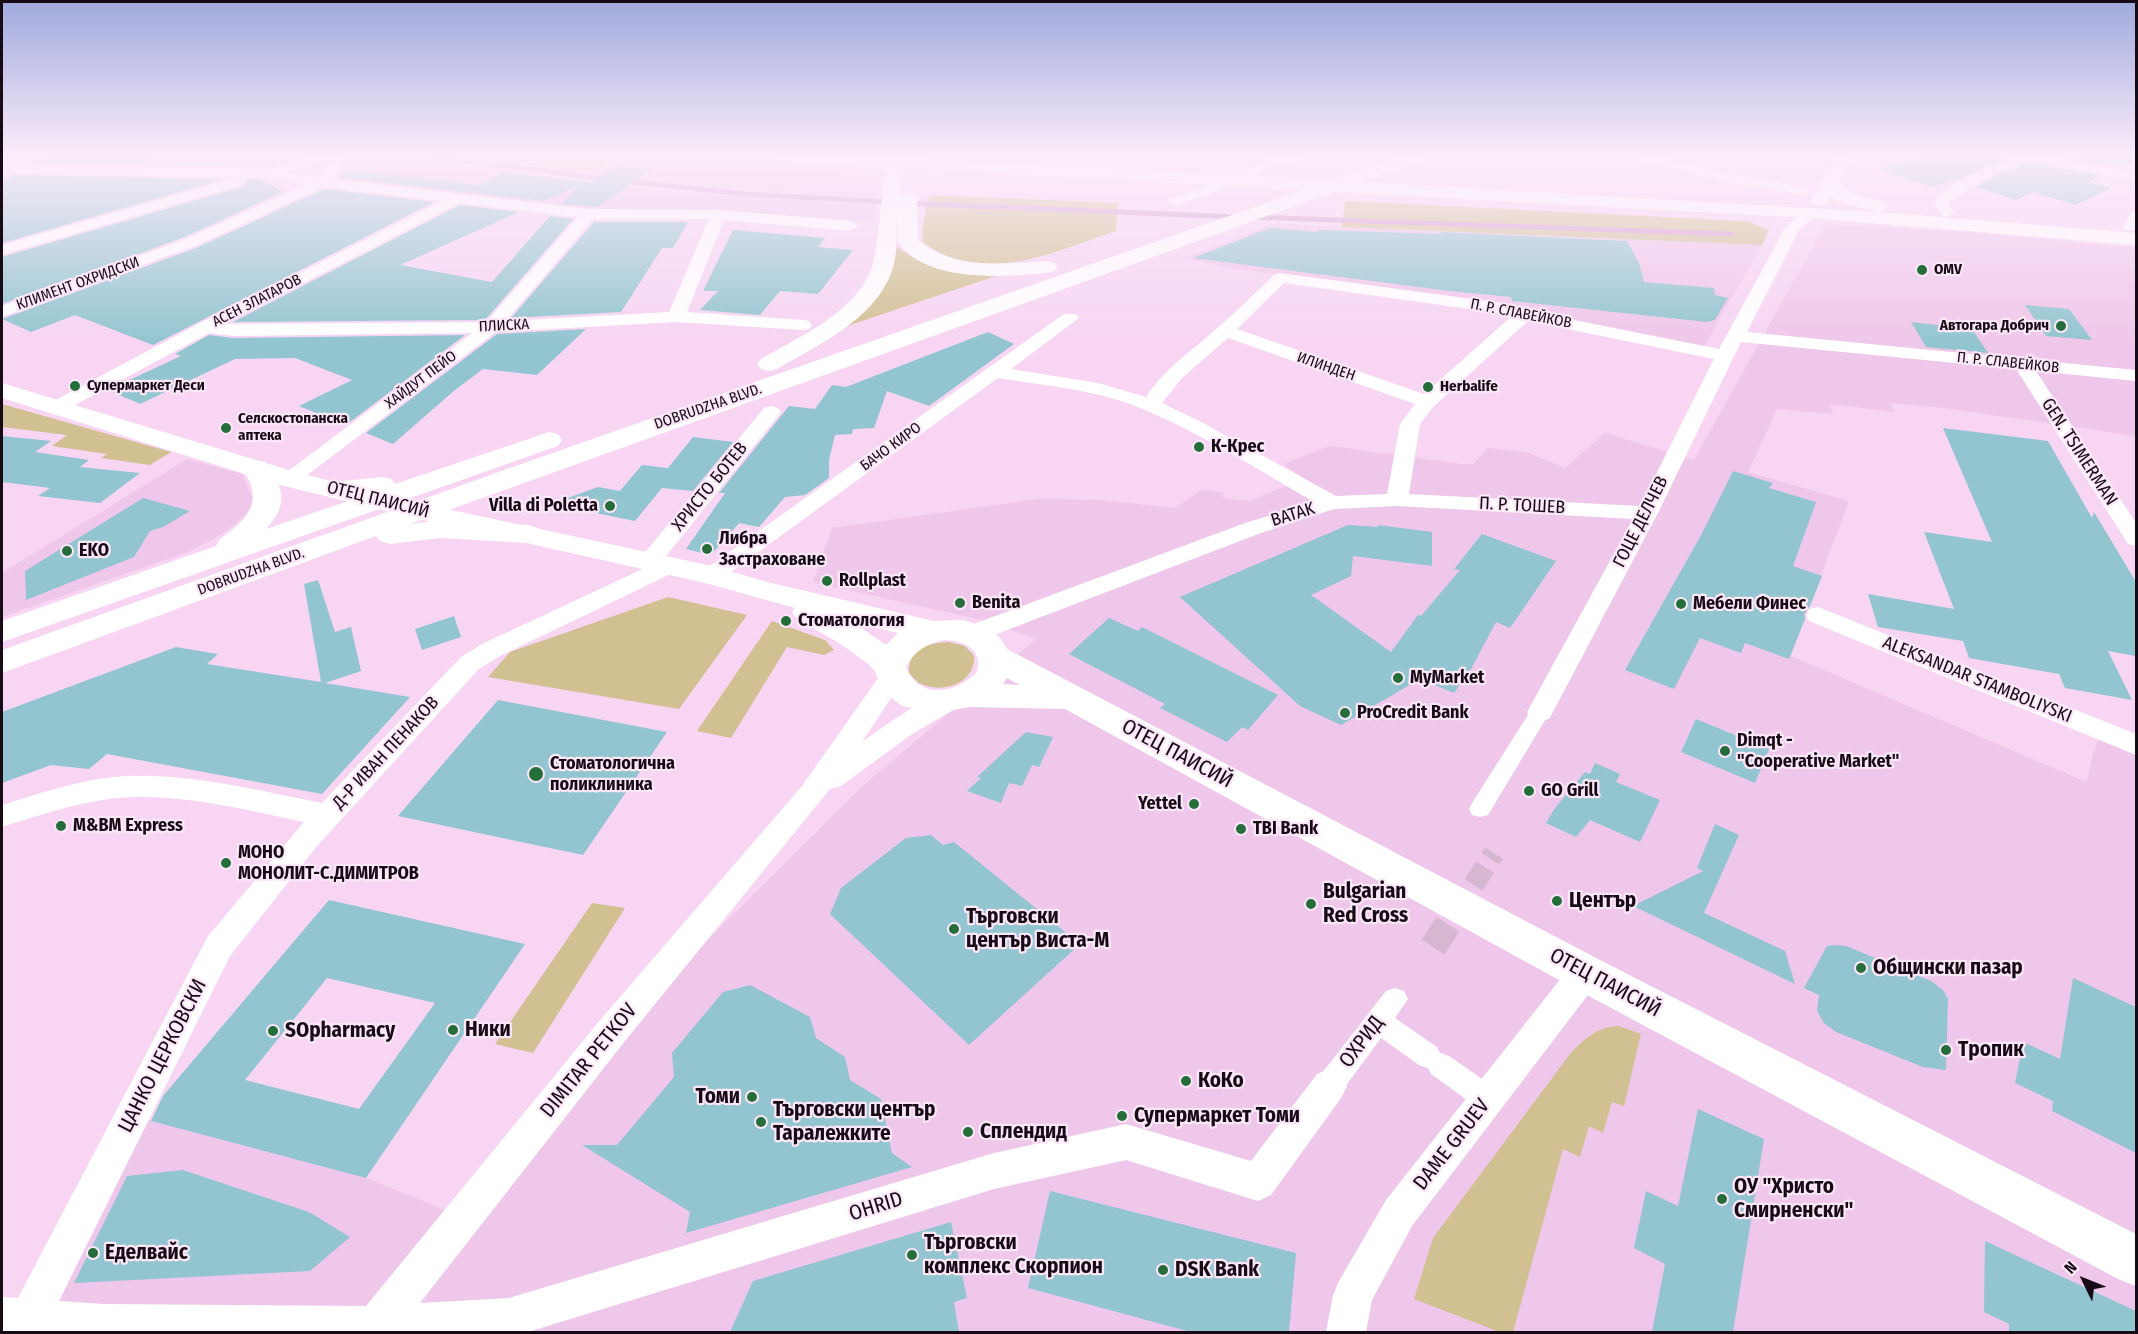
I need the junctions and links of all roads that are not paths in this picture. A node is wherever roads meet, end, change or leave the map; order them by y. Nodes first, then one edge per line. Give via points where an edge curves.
1 (103, 218) edge
2 (243, 218) edge
3 (419, 218) edge
4 (585, 218) edge
5 (716, 218) edge
6 (765, 218) edge
7 (896, 218) edge
8 (904, 218) edge
9 (1189, 218) edge
10 (1242, 218) edge
11 (1798, 218) edge
12 (1982, 218) edge
13 (2018, 218) edge
14 (850, 226) dead end
15 (2135, 227) edge
16 (2, 249) edge
17 (1047, 267) junction
18 (2, 312) edge
19 (1524, 315) junction
20 (676, 317) junction
21 (1070, 318) dead end
22 (803, 325) dead end
23 (206, 327) junction
24 (491, 327) junction
25 (1225, 331) junction
26 (1736, 336) junction
27 (1725, 356) junction
28 (769, 364) junction
29 (2022, 364) junction
30 (995, 372) junction
31 (2136, 375) edge
32 (2, 390) edge
33 (1427, 402) junction
34 (1151, 405) junction
35 (57, 406) junction
36 (634, 410) dead end
37 (771, 412) dead end
38 (567, 433) dead end
39 (521, 461) junction
40 (256, 468) junction
41 (290, 479) junction
42 (333, 489) junction
43 (377, 499) junction
44 (1397, 500) junction
45 (1332, 503) junction
46 (419, 511) junction
47 (1647, 513) junction
48 (528, 534) junction
49 (2136, 539) edge
50 (199, 562) junction
51 (659, 564) junction
52 (253, 571) junction
53 (712, 575) junction
54 (760, 590) junction
55 (1818, 615) dead end
56 (932, 631) junction
57 (2, 632) edge
58 (972, 634) junction
59 (995, 657) junction
60 (2, 662) edge
61 (891, 672) junction
62 (958, 698) junction
63 (1077, 699) junction
64 (1540, 712) joint
65 (2136, 745) edge
66 (812, 794) junction
67 (1480, 809) dead end
68 (2, 816) edge
69 (318, 826) junction
70 (1585, 973) junction
71 (1395, 999) dead end
72 (1378, 1021) junction
73 (1329, 1086) joint
74 (1488, 1099) junction
75 (2136, 1261) edge
76 (15, 1317) edge
77 (374, 1329) edge
78 (1346, 1332) edge

1 - 16 street
2 - 18 street, КЛИМЕНТ ОХРИДСКИ via 189,243
3 - 23 street, АСЕН ЗЛАТАРОВ
4 - 24 street, ХАЙДУТ ПЕЙО
5 - 20 street
6 - 14 street
7 - 28 main road via 872,289 830,329
8 - 17 main road via 908,242 924,255 975,269
9 - 17 main road, DOBRUDZHA BLVD.
10 - 39 main road, DOBRUDZHA BLVD.
11 - 26 street, ГОЦЕ ДЕЛЧЕВ
12 - 15 main road
13 - 15 main road
17 - 28 main road, DOBRUDZHA BLVD.
19 - 25 street, П. Р. СЛАВЕЙКОВ via 1509,309 1280,278
19 - 27 street, П. Р. СЛАВЕЙКОВ
19 - 33 street
20 - 22 street, ПЛИСКА
20 - 24 street, ПЛИСКА
21 - 30 street, БАЧО КИРО
23 - 24 street, ПЛИСКА via 232,331
23 - 35 street, АСЕН ЗЛАТАРОВ
24 - 41 street, ХАЙДУТ ПЕЙО
25 - 33 street, ИЛИНДЕН
25 - 34 street via 1177,372
26 - 27 street, ГОЦЕ ДЕЛЧЕВ
26 - 29 street, П. Р. СЛАВЕЙКОВ
27 - 47 street, ГОЦЕ ДЕЛЧЕВ
28 - 36 main road, DOBRUDZHA BLVD.
29 - 31 street, П. Р. СЛАВЕЙКОВ
29 - 49 street, GEN. TSIMERMAN
30 - 34 street via 1098,390
30 - 53 street, БАЧО КИРО
32 - 35 main road, ОТЕЦ ПАИСИЙ
33 - 44 street via 1410,424
34 - 45 street
35 - 40 main road, ОТЕЦ ПАИСИЙ
37 - 51 street, ХРИСТО БОТЕВ
38 - 39 main road, DOBRUDZHA BLVD.
39 - 42 main road via 364,488
39 - 43 main road, DOBRUDZHA BLVD.
39 - 46 main road, DOBRUDZHA BLVD.
39 - 48 main road via 518,479 508,495 512,513
40 - 41 main road, ОТЕЦ ПАИСИЙ
40 - 50 main road via 270,492 264,514 228,547
41 - 42 main road, ОТЕЦ ПАИСИЙ
42 - 43 main road, ОТЕЦ ПАИСИЙ
43 - 46 main road, ОТЕЦ ПАИСИЙ
43 - 50 main road, DOBRUDZHA BLVD.
44 - 45 street, BATAK
44 - 47 street, П. Р. ТОШЕВ
45 - 58 street, BATAK via 1252,528
46 - 48 main road, ОТЕЦ ПАИСИЙ
46 - 52 main road, DOBRUDZHA BLVD.
47 - 64 street, ГОЦЕ ДЕЛЧЕВ
48 - 51 main road, ОТЕЦ ПАИСИЙ
48 - 52 main road via 441,529 402,532 339,545
50 - 57 main road, DOBRUDZHA BLVD.
51 - 53 main road, ОТЕЦ ПАИСИЙ
51 - 69 street, Д-Р ИВАН ПЕНАКОВ via 470,663
52 - 60 main road, DOBRUDZHA BLVD.
53 - 54 main road, ОТЕЦ ПАИСИЙ
54 - 56 main road, ОТЕЦ ПАИСИЙ
54 - 61 main road, ОТЕЦ ПАИСИЙ via 857,639
55 - 65 street, ALEKSANDAR STAMBOLIYSKI
56 - 58 main road, ОТЕЦ ПАИСИЙ via 946,629
56 - 61 main road, ОТЕЦ ПАИСИЙ via 898,649
58 - 59 main road, ОТЕЦ ПАИСИЙ via 991,648
59 - 62 main road via 990,679
59 - 63 main road, ОТЕЦ ПАИСИЙ
61 - 62 main road, ОТЕЦ ПАИСИЙ via 903,691 912,696 929,700
61 - 66 street
62 - 63 main road, ОТЕЦ ПАИСИЙ
62 - 66 street via 902,727
63 - 70 main road, ОТЕЦ ПАИСИЙ
64 - 67 street, ГОЦЕ ДЕЛЧЕВ
66 - 77 street, DIMITAR PETKOV via 612,1030
68 - 69 street, Д-Р ИВАН ПЕНАКОВ via 80,794 126,787 169,787
69 - 76 street, ЦАНКО ЦЕРКОВСКИ via 219,946
70 - 74 street, DAME GRUEV
70 - 75 main road, ОТЕЦ ПАИСИЙ
71 - 72 street, ОХРИД
72 - 73 street, ОХРИД
72 - 74 street
73 - 77 street, OHRID via 1258,1182 1126,1142 994,1172 509,1318
74 - 78 street, DAME GRUEV via 1399,1213 1353,1295
76 - 77 street via 103,1323

